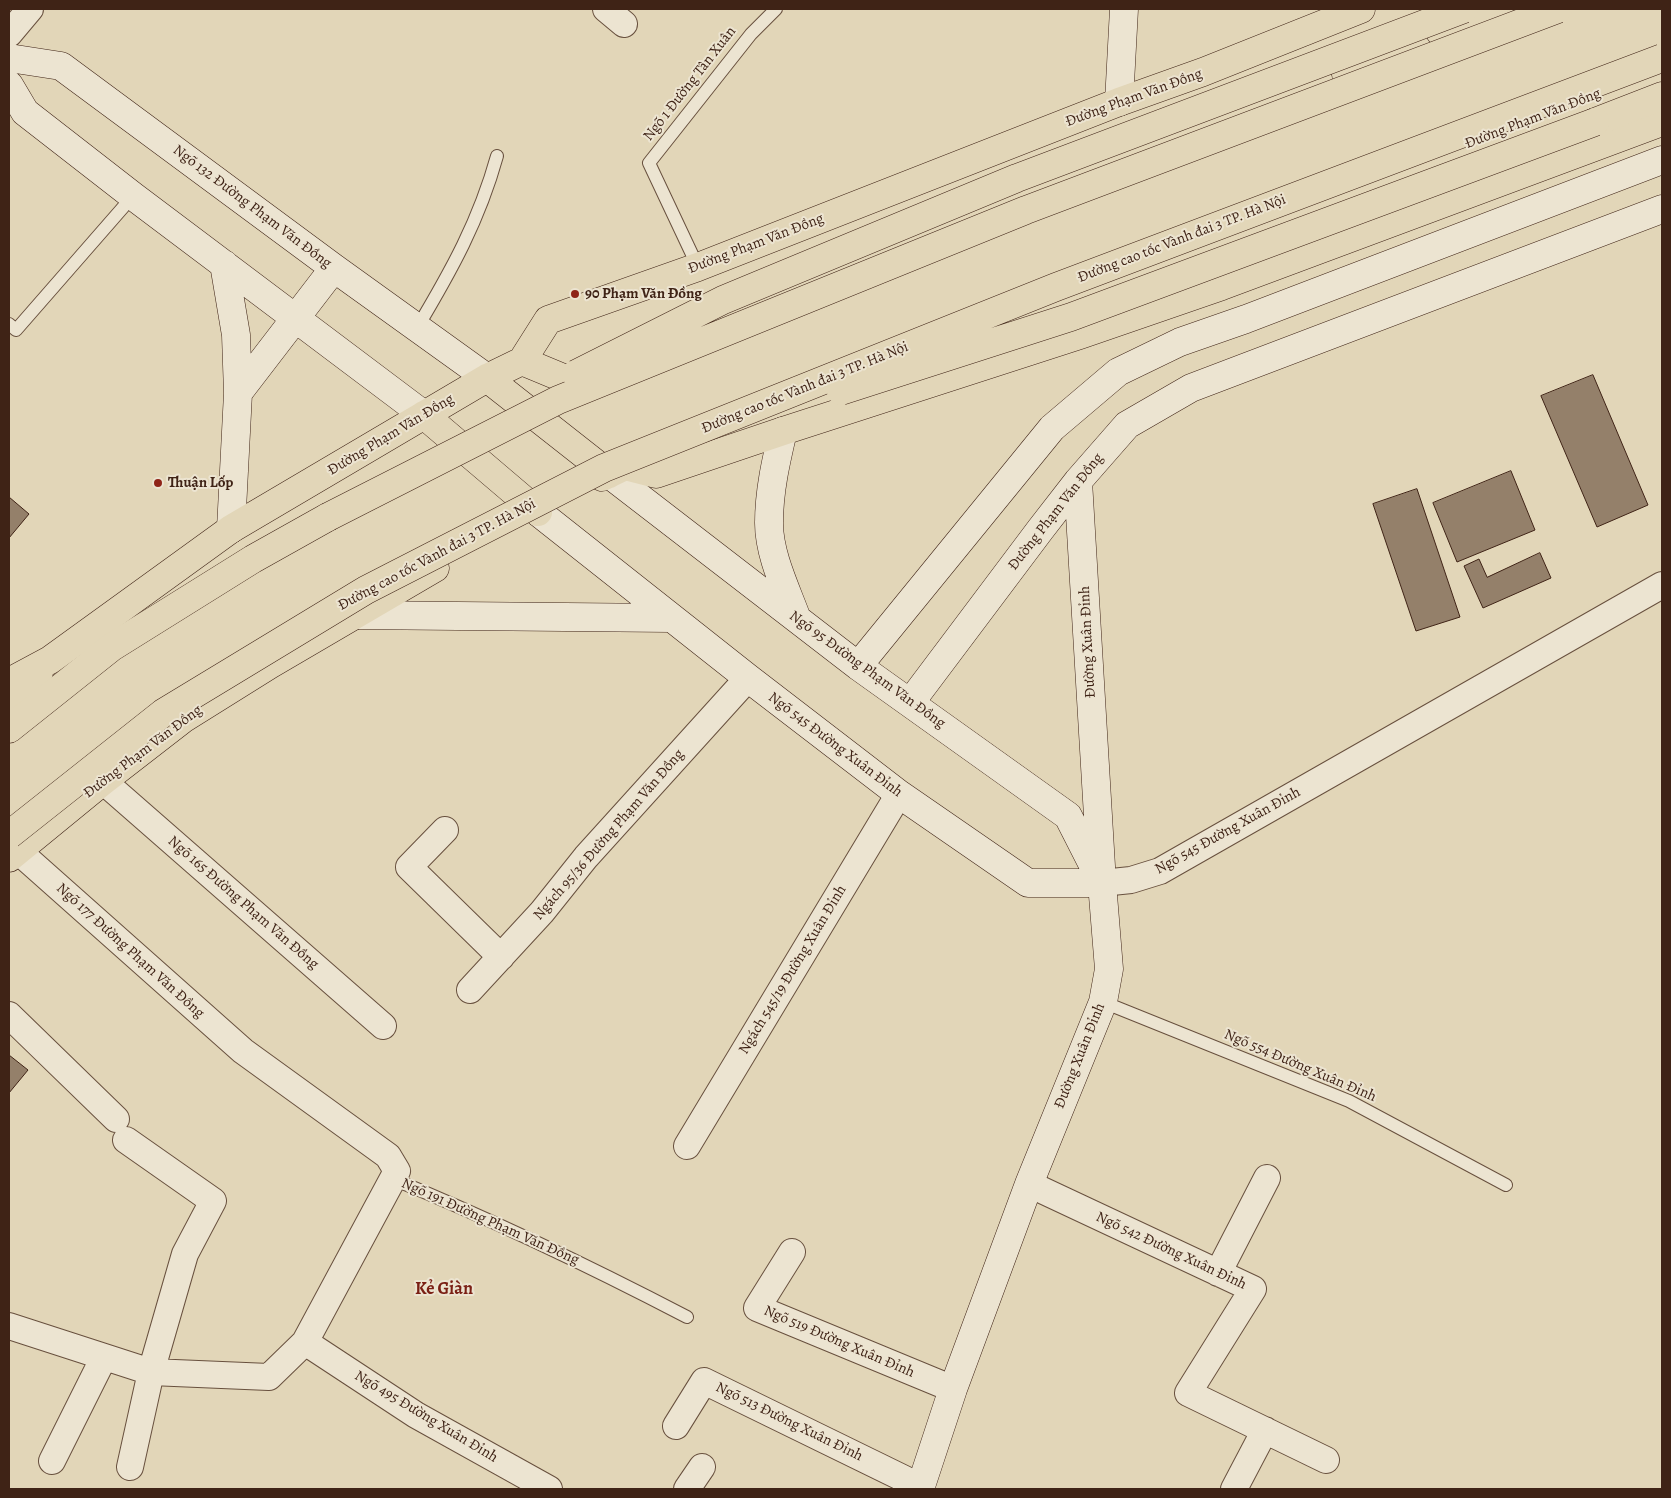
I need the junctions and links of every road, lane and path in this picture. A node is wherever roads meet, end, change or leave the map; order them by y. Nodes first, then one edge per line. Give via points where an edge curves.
1 (30, 9) edge
2 (776, 9) edge
3 (1124, 9) edge
4 (1361, 9) edge
5 (1464, 9) edge
6 (1499, 9) edge
7 (1558, 9) edge
8 (9, 34) edge
9 (9, 58) edge
10 (1662, 58) edge
11 (1662, 70) edge
12 (9, 85) edge
13 (1662, 96) edge
14 (1119, 102) junction
15 (1662, 122) edge
16 (497, 156) dead end
17 (1662, 160) edge
18 (133, 196) junction
19 (1662, 209) edge
20 (224, 264) junction
21 (698, 267) junction
22 (334, 268) junction
23 (296, 318) junction
24 (9, 324) edge
25 (417, 328) junction
26 (522, 361) junction
27 (486, 378) junction
28 (238, 393) junction
29 (424, 415) junction
30 (783, 431) junction
31 (613, 469) junction
32 (1078, 481) junction
33 (538, 512) junction
34 (328, 517) junction
35 (230, 529) junction
36 (1662, 584) edge
37 (352, 615) junction
38 (671, 618) junction
39 (797, 619) junction
40 (50, 660) junction
41 (858, 666) junction
42 (748, 678) junction
43 (9, 682) edge
44 (910, 703) junction
45 (9, 706) edge
46 (9, 729) edge
47 (104, 781) junction
48 (899, 794) junction
49 (445, 830) dead end
50 (12, 848) edge
51 (1102, 883) junction
52 (502, 957) junction
53 (470, 990) dead end
54 (1103, 1002) junction
55 (9, 1014) edge
56 (383, 1026) dead end
57 (687, 1146) dead end
58 (1267, 1178) dead end
59 (393, 1179) junction
60 (1029, 1184) junction
61 (1506, 1185) dead end
62 (792, 1252) dead end
63 (1218, 1273) junction
64 (687, 1316) dead end
65 (9, 1326) edge
66 (305, 1342) junction
67 (104, 1357) junction
68 (151, 1372) junction
69 (953, 1389) junction
70 (676, 1426) dead end
71 (1264, 1430) junction
72 (1326, 1460) dead end
73 (52, 1461) dead end
74 (130, 1467) dead end
75 (702, 1467) dead end
76 (921, 1488) edge
77 (549, 1489) edge
78 (688, 1489) edge
79 (1234, 1489) edge

1 - 8 street
2 - 21 lane, Ngõ 1 Đường Tân Xuân via 751,34 649,163
3 - 14 street
4 - 14 main road, Đường Phạm Văn Đồng
5 - 34 main road, bridge via 1017,178 723,300 552,387
6 - 26 main road via 1022,192 728,313 575,383
7 - 34 main road, bridge via 1026,210 567,396
9 - 22 street, Ngõ 132 Đường Phạm Văn Đồng via 61,66
10 - 31 main road, Đường cao tốc Vành đai 3 TP. Hà Nội, bridge via 1056,287
11 - 31 main road, Đường Phạm Văn Đồng via 1216,239 637,443
12 - 18 street via 25,112
13 - 31 main road, bridge via 1071,317
14 - 21 main road, Đường Phạm Văn Đồng
15 - 30 main road via 1222,286
16 - 25 lane via 470,230
17 - 41 street via 1180,342 1118,372 1052,428
18 - 20 street
18 - 24 lane via 16,330
19 - 32 street, Đường Phạm Văn Đồng via 1191,388 1127,425
20 - 23 street
20 - 28 street via 236,335
21 - 26 main road, Đường Phạm Văn Đồng via 548,320
22 - 23 street
22 - 25 street, Ngõ 132 Đường Phạm Văn Đồng
23 - 28 street
23 - 29 street
25 - 27 street, Ngõ 132 Đường Phạm Văn Đồng
26 - 27 main road, Đường Phạm Văn Đồng
27 - 29 main road, Đường Phạm Văn Đồng
27 - 31 main road
28 - 35 street
29 - 33 main road
29 - 35 main road, Đường Phạm Văn Đồng
30 - 31 main road via 656,474
30 - 39 street via 771,484 769,524 776,563
31 - 33 main road, Đường Phạm Văn Đồng
31 - 39 street, Ngõ 95 Đường Phạm Văn Đồng
31 - 50 main road, Đường cao tốc Vành đai 3 TP. Hà Nội, bridge via 366,590 163,713
32 - 44 street, Đường Phạm Văn Đồng
32 - 51 street, Đường Xuân Đỉnh
33 - 37 main road, Đường Phạm Văn Đồng
33 - 38 street
34 - 46 main road via 253,559 112,647
35 - 40 main road, Đường Phạm Văn Đồng
36 - 51 street, Ngõ 545 Đường Xuân Đỉnh via 1160,871 1131,880
37 - 38 street
37 - 47 main road, Đường Phạm Văn Đồng via 184,719
38 - 42 street
39 - 41 street, Ngõ 95 Đường Phạm Văn Đồng
40 - 43 main road, Đường Phạm Văn Đồng
40 - 45 main road, Đường Phạm Văn Đồng
41 - 44 street, Ngõ 95 Đường Phạm Văn Đồng
42 - 48 street, Ngõ 545 Đường Xuân Đỉnh
42 - 52 street, Ngách 95/36 Đường Phạm Văn Đồng via 586,857
44 - 51 street, Ngõ 95 Đường Phạm Văn Đồng via 1068,816
47 - 50 main road, Đường Phạm Văn Đồng
47 - 56 street, Ngõ 165 Đường Phạm Văn Đồng
48 - 51 street, Ngõ 545 Đường Xuân Đỉnh via 1028,883
48 - 57 street, Ngách 545/19 Đường Xuân Đỉnh
49 - 52 street via 409,867
50 - 59 street, Ngõ 177 Đường Phạm Văn Đồng via 243,1051 388,1156 397,1171
51 - 54 street, Đường Xuân Đỉnh via 1109,969
52 - 53 street, Ngách 95/36 Đường Phạm Văn Đồng
54 - 60 street, Đường Xuân Đỉnh
54 - 61 lane, Ngõ 554 Đường Xuân Đỉnh via 1349,1101
55 - 68 street via 121,1129 213,1201 185,1254
58 - 63 street
59 - 64 lane, Ngõ 191 Đường Phạm Văn Đồng via 578,1261
59 - 66 street, Ngõ 191 Đường Phạm Văn Đồng
60 - 63 street, Ngõ 542 Đường Xuân Đỉnh
60 - 69 street, Đường Xuân Đỉnh
62 - 69 street, Ngõ 519 Đường Xuân Đỉnh via 757,1308
63 - 71 street, Ngõ 542 Đường Xuân Đỉnh via 1253,1289 1188,1393
65 - 67 street, Ngõ 191 Đường Phạm Văn Đồng
66 - 68 street, Ngõ 191 Đường Phạm Văn Đồng via 268,1377
66 - 77 street, Ngõ 495 Đường Xuân Đỉnh via 416,1414
67 - 68 street, Ngõ 191 Đường Phạm Văn Đồng
67 - 73 street
68 - 74 street
69 - 76 street, Đường Xuân Đỉnh
70 - 76 street, Ngõ 513 Đường Xuân Đỉnh via 704,1381
71 - 72 street, Ngõ 542 Đường Xuân Đỉnh
71 - 79 street
75 - 78 street

